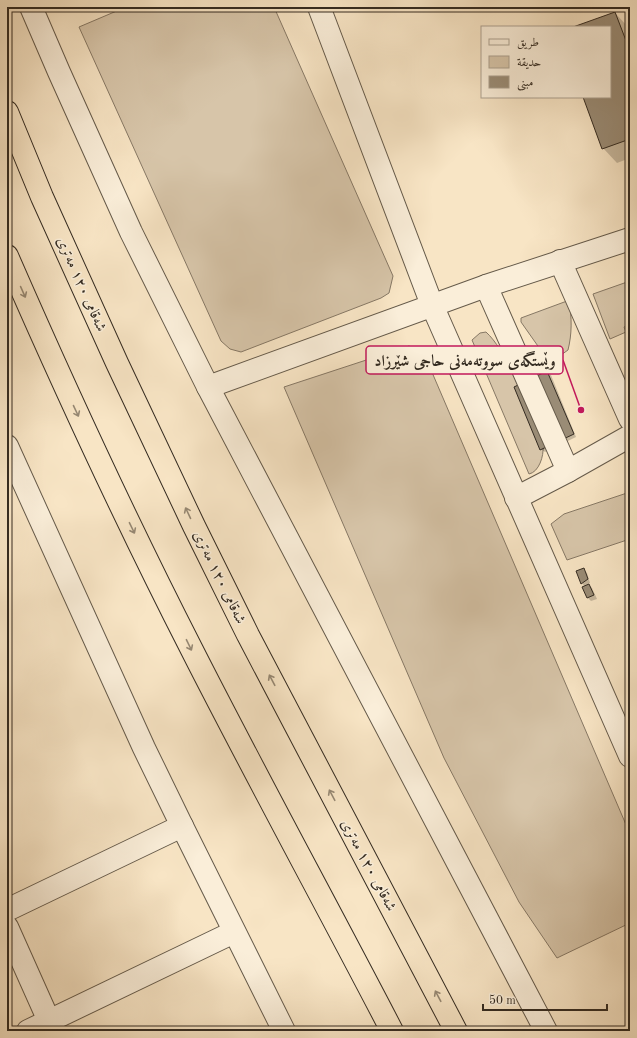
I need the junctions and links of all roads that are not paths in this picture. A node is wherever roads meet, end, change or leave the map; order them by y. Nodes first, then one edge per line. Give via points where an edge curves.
1 (31, 7) edge
2 (319, 7) edge
3 (7, 112) edge
4 (630, 238) edge
5 (7, 256) edge
6 (560, 262) junction
7 (486, 286) junction
8 (432, 305) junction
9 (208, 387) junction
10 (630, 419) edge
11 (630, 436) edge
12 (7, 446) edge
13 (568, 471) junction
14 (516, 498) junction
15 (630, 756) edge
16 (182, 826) junction
17 (7, 910) edge
18 (7, 927) edge
19 (234, 932) junction
20 (49, 1021) junction
21 (28, 1031) edge
22 (284, 1031) edge
23 (392, 1031) edge
24 (456, 1031) edge
25 (546, 1031) edge

1 - 9 street via 131,232
2 - 8 street
24 -> 3 highway, شەقامی ١٢٠ مەتری via 248,635 198,533 114,356 42,197
4 - 6 street
5 -> 23 highway via 60,376 191,648
6 - 7 street
6 - 10 street
7 - 8 street
7 - 13 street
8 - 9 street
8 - 14 street
9 - 25 street
11 - 13 street
12 - 16 street
13 - 14 street
14 - 15 street
16 - 17 street
16 - 19 street
18 - 20 street
19 - 20 street
19 - 22 street
20 - 21 street

